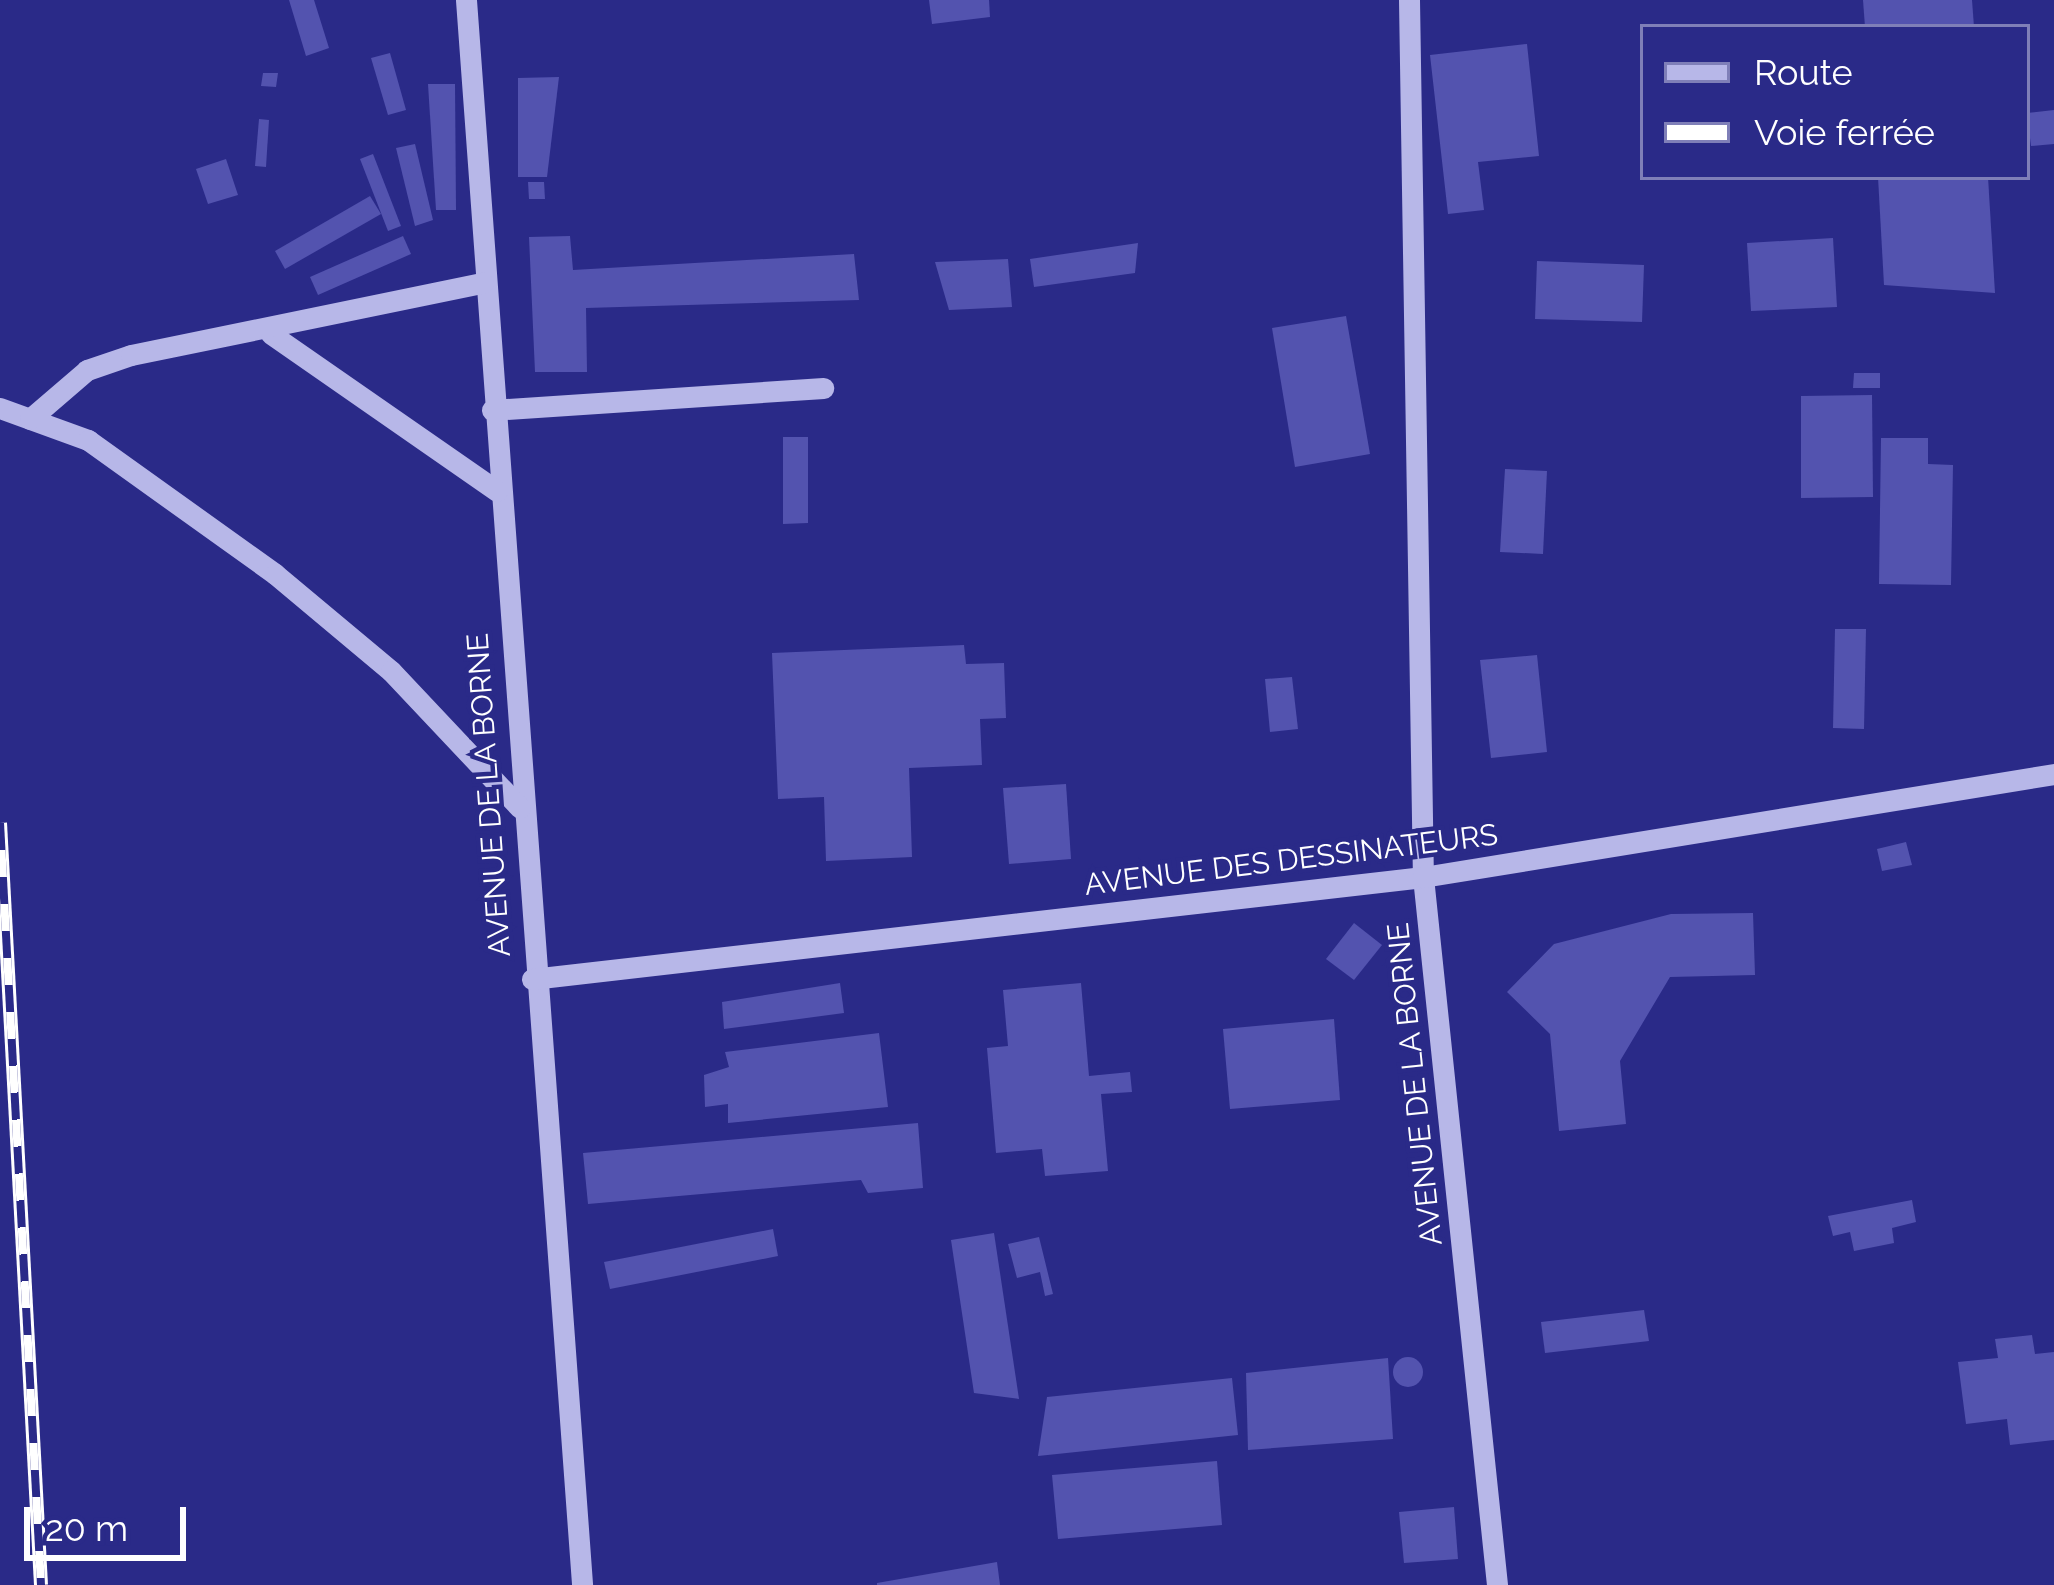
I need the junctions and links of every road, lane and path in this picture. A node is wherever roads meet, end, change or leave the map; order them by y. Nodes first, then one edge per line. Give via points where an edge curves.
1 (466, 0) edge
2 (1409, 0) edge
3 (483, 283) junction
4 (271, 334) junction
5 (823, 388) dead end
6 (0, 408) edge
7 (492, 410) junction
8 (30, 419) junction
9 (497, 491) junction
10 (2054, 774) edge
11 (520, 808) junction
12 (1423, 877) junction
13 (532, 979) junction
14 (582, 1585) edge
15 (1497, 1585) edge

1 - 3 street, AVENUE DE LA BORNE
2 - 12 street, AVENUE DE LA BORNE
3 - 4 street
3 - 7 street, AVENUE DE LA BORNE
4 - 8 street via 109,362
4 - 9 street
5 - 7 street
6 - 8 street
7 - 9 street, AVENUE DE LA BORNE
8 - 11 street via 88,440 275,574 391,670
9 - 11 street, AVENUE DE LA BORNE
10 - 12 street, AVENUE DES DESSINATEURS
11 - 13 street, AVENUE DE LA BORNE
12 - 13 street, AVENUE DES DESSINATEURS
12 - 15 street, AVENUE DE LA BORNE
13 - 14 street, AVENUE DE LA BORNE

